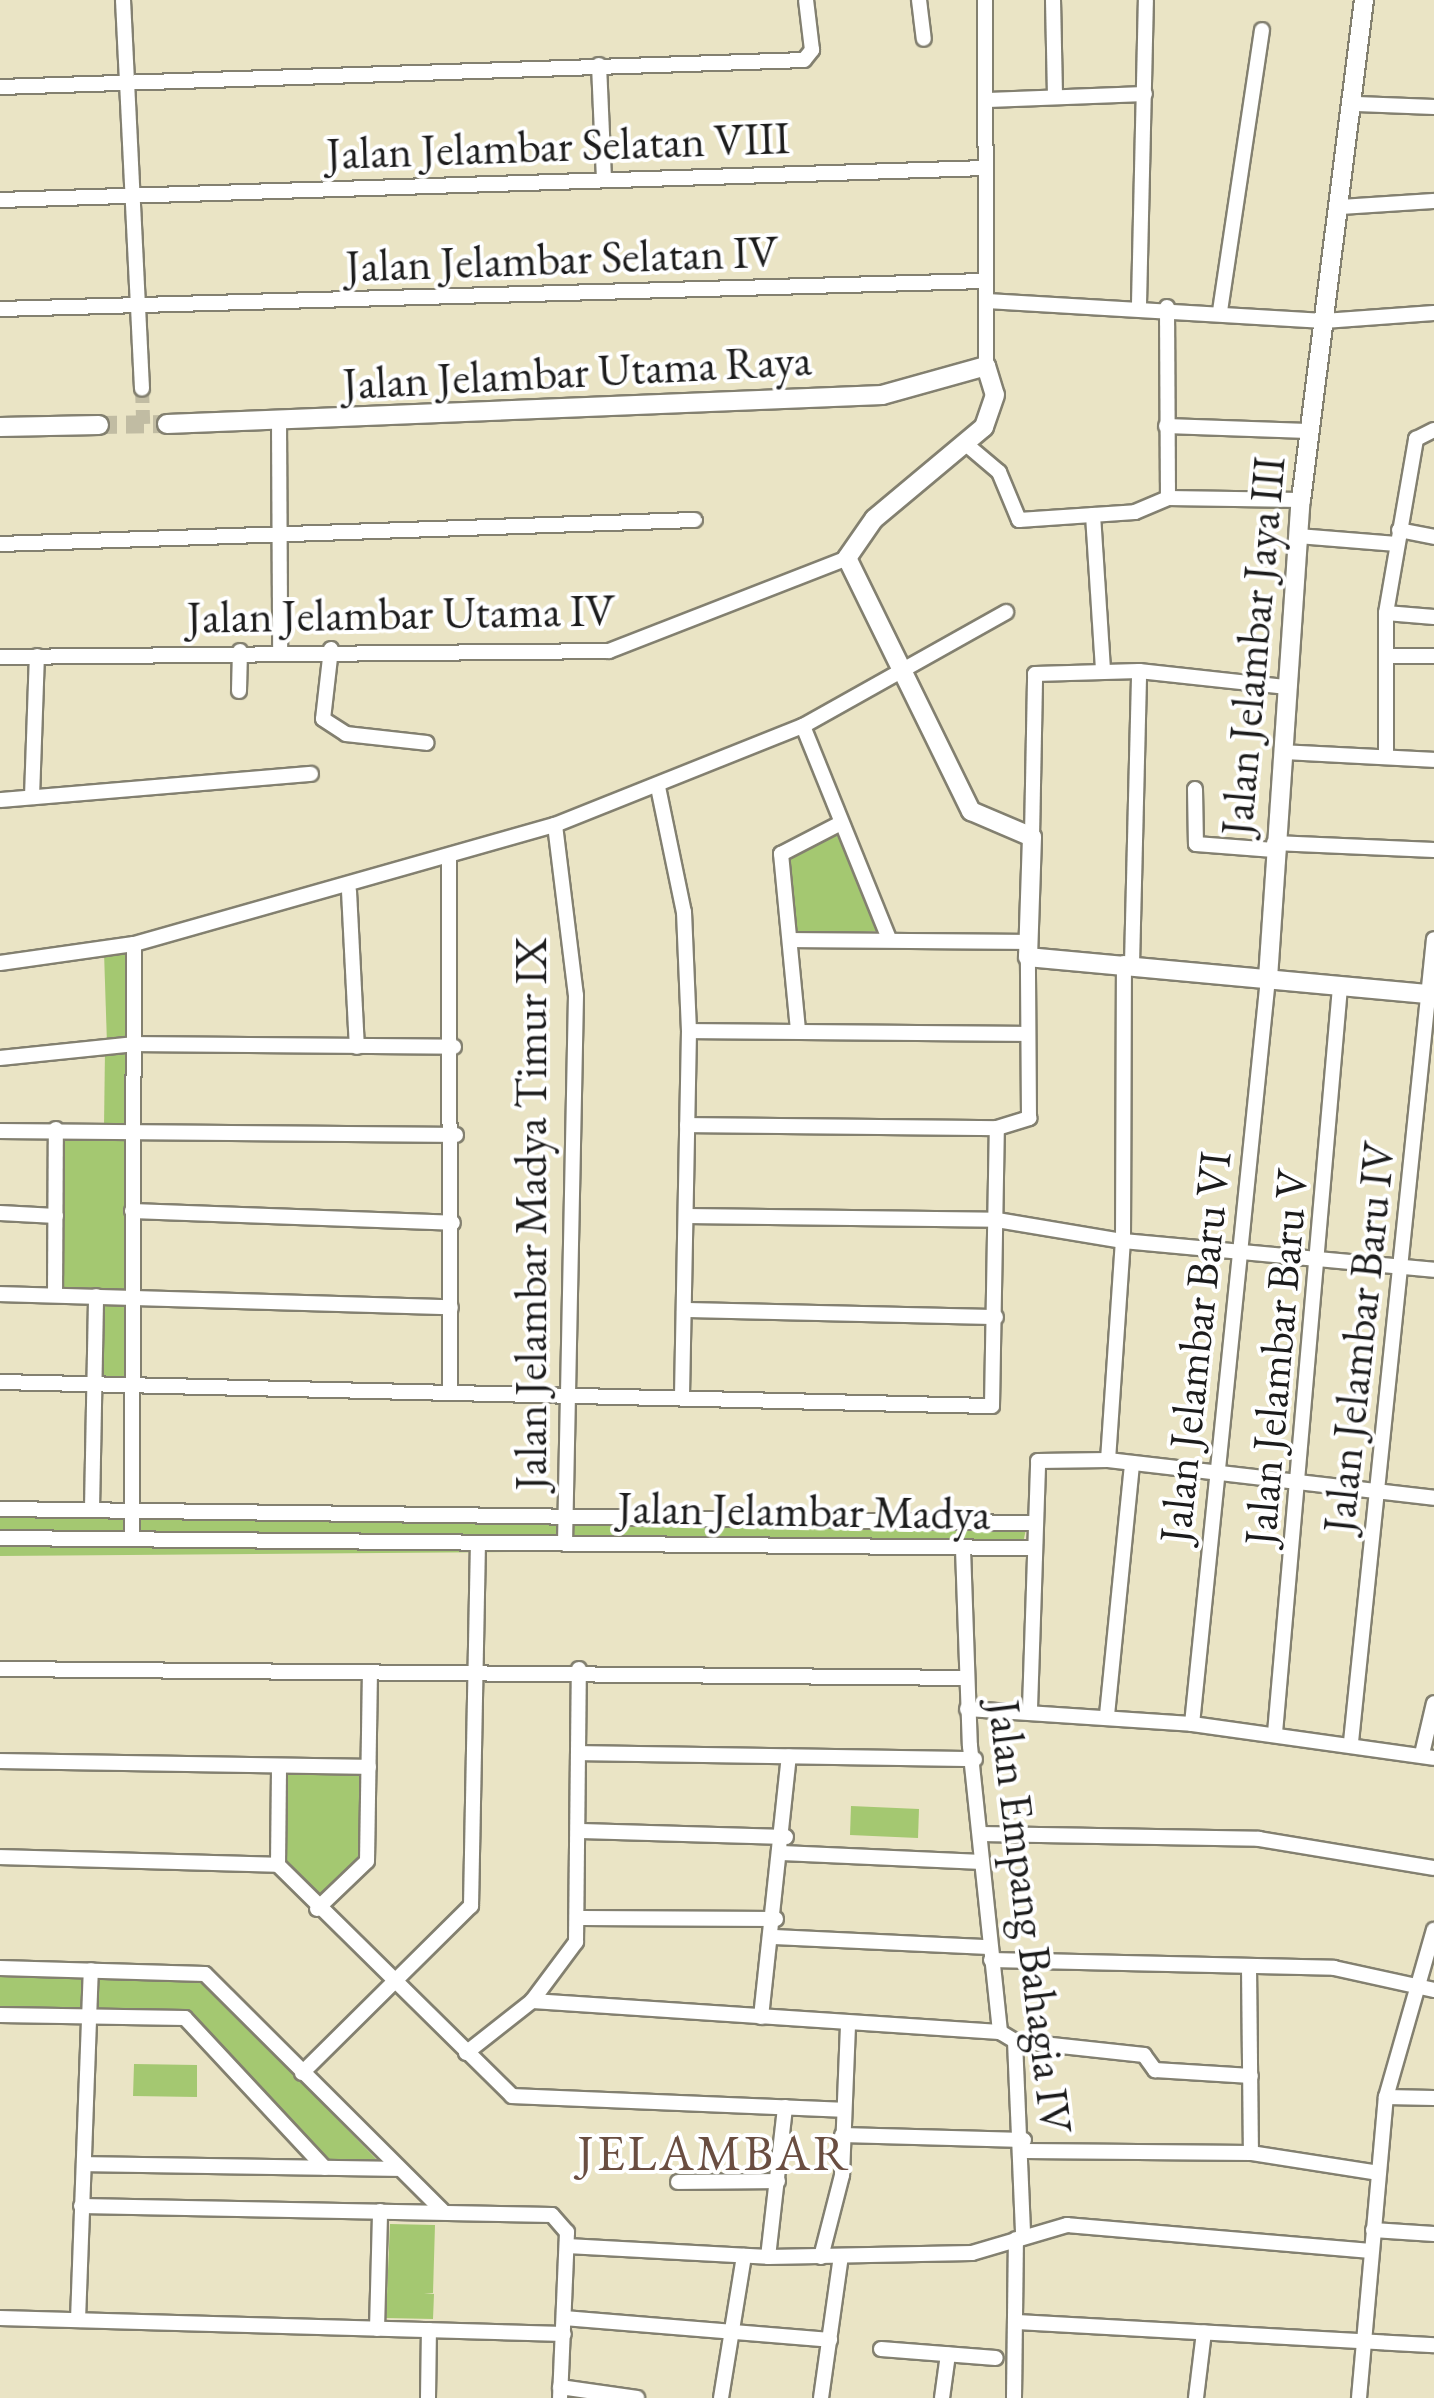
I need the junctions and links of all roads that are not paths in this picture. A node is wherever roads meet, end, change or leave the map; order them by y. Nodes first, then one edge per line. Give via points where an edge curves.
1 (123, 0) edge
2 (806, 0) edge
3 (919, 0) edge
4 (984, 0) edge
5 (1053, 0) edge
6 (1146, 0) edge
7 (1364, 0) edge
8 (1262, 30) dead end
9 (924, 38) dead end
10 (599, 65) junction
11 (127, 84) junction
12 (0, 87) edge
13 (1146, 94) junction
14 (1055, 96) junction
15 (988, 100) junction
16 (1357, 104) junction
17 (1434, 107) edge
18 (985, 168) junction
19 (604, 179) junction
20 (133, 196) junction
21 (0, 200) edge
22 (1434, 201) edge
23 (1340, 206) junction
24 (986, 280) junction
25 (987, 302) junction
26 (1139, 304) junction
27 (140, 306) junction
28 (1166, 307) junction
29 (0, 309) edge
30 (1220, 311) junction
31 (1434, 314) edge
32 (1324, 321) junction
33 (986, 366) junction
34 (142, 388) tunnel mouth
35 (279, 422) junction
36 (168, 424) tunnel mouth
37 (99, 425) tunnel mouth
38 (1166, 426) junction
39 (0, 428) edge
40 (1434, 430) edge
41 (1308, 432) junction
42 (967, 445) junction
43 (1168, 498) junction
44 (1301, 500) junction
45 (1093, 515) junction
46 (695, 520) dead end
47 (278, 536) junction
48 (1298, 536) junction
49 (1434, 536) edge
50 (1398, 537) junction
51 (0, 544) edge
52 (846, 558) junction
53 (1006, 612) dead end
54 (1386, 614) junction
55 (1434, 617) edge
56 (280, 648) junction
57 (331, 649) junction
58 (240, 651) junction
59 (37, 656) junction
60 (1386, 656) junction
61 (1434, 656) edge
62 (0, 657) edge
63 (1139, 671) junction
64 (1104, 672) junction
65 (900, 678) junction
66 (1287, 687) junction
67 (240, 691) dead end
68 (802, 726) junction
69 (427, 743) dead end
70 (1282, 752) junction
71 (1386, 756) junction
72 (1434, 760) edge
73 (312, 774) dead end
74 (658, 788) junction
75 (1195, 788) dead end
76 (32, 797) junction
77 (0, 800) edge
78 (841, 822) junction
79 (555, 826) junction
80 (1032, 837) junction
81 (1274, 847) junction
82 (1434, 850) edge
83 (449, 858) junction
84 (349, 891) junction
85 (888, 936) junction
86 (792, 940) junction
87 (1434, 940) edge
88 (134, 944) junction
89 (1028, 949) junction
90 (0, 963) edge
91 (1128, 964) junction
92 (1268, 978) junction
93 (1340, 987) junction
94 (1431, 995) edge
95 (798, 1030) junction
96 (689, 1031) junction
97 (1028, 1034) junction
98 (135, 1044) junction
99 (357, 1047) junction
100 (454, 1047) junction
101 (0, 1058) edge
102 (687, 1125) junction
103 (133, 1128) junction
104 (997, 1128) junction
105 (56, 1129) junction
106 (0, 1131) edge
107 (456, 1136) junction
108 (132, 1211) junction
109 (0, 1213) edge
110 (56, 1216) junction
111 (686, 1216) junction
112 (997, 1220) junction
113 (453, 1223) junction
114 (1123, 1242) junction
115 (1240, 1254) junction
116 (1321, 1260) junction
117 (1402, 1267) junction
118 (1434, 1270) edge
119 (0, 1294) edge
120 (55, 1294) junction
121 (96, 1296) junction
122 (129, 1296) junction
123 (451, 1307) junction
124 (684, 1310) junction
125 (996, 1316) junction
126 (0, 1382) edge
127 (94, 1383) junction
128 (131, 1385) junction
129 (450, 1392) junction
130 (566, 1396) junction
131 (682, 1398) junction
132 (1108, 1460) junction
133 (1132, 1463) junction
134 (1217, 1472) junction
135 (1302, 1482) junction
136 (1378, 1491) junction
137 (1434, 1498) edge
138 (0, 1509) edge
139 (92, 1509) junction
140 (132, 1510) junction
141 (565, 1517) junction
142 (1031, 1523) junction
143 (0, 1538) edge
144 (132, 1538) junction
145 (478, 1544) junction
146 (565, 1544) junction
147 (1031, 1548) junction
148 (963, 1549) junction
149 (0, 1669) edge
150 (579, 1669) junction
151 (476, 1670) junction
152 (370, 1674) junction
153 (965, 1678) junction
154 (1434, 1702) edge
155 (967, 1708) junction
156 (1030, 1708) junction
157 (1106, 1715) junction
158 (1192, 1724) junction
159 (1276, 1733) junction
160 (1351, 1742) junction
161 (580, 1752) junction
162 (789, 1756) junction
163 (1428, 1756) edge
164 (975, 1759) junction
165 (0, 1761) edge
166 (279, 1766) junction
167 (369, 1767) junction
168 (581, 1832) junction
169 (980, 1834) junction
170 (784, 1845) junction
171 (0, 1857) edge
172 (981, 1862) junction
173 (278, 1865) junction
174 (1434, 1868) edge
175 (317, 1909) junction
176 (581, 1918) junction
177 (776, 1918) junction
178 (1434, 1930) edge
179 (774, 1936) junction
180 (990, 1954) junction
181 (1250, 1966) junction
182 (0, 1968) edge
183 (92, 1970) junction
184 (1416, 1984) junction
185 (396, 1986) junction
186 (1434, 1990) edge
187 (532, 2001) junction
188 (89, 2013) junction
189 (0, 2015) edge
190 (761, 2017) junction
191 (848, 2026) junction
192 (1000, 2032) junction
193 (1015, 2041) junction
194 (466, 2054) junction
195 (302, 2073) junction
196 (1251, 2076) junction
197 (1386, 2097) junction
198 (1434, 2098) edge
199 (785, 2107) junction
200 (841, 2110) junction
201 (842, 2135) junction
202 (1025, 2146) junction
203 (1251, 2154) junction
204 (84, 2164) junction
205 (324, 2168) junction
206 (397, 2169) junction
207 (1378, 2172) junction
208 (778, 2181) junction
209 (678, 2182) dead end
210 (81, 2206) junction
211 (380, 2212) junction
212 (444, 2212) junction
213 (1374, 2230) junction
214 (1434, 2234) edge
215 (1020, 2237) junction
216 (567, 2246) junction
217 (1371, 2251) junction
218 (744, 2256) junction
219 (842, 2256) junction
220 (768, 2257) junction
221 (821, 2257) junction
222 (0, 2318) edge
223 (78, 2320) junction
224 (1017, 2322) junction
225 (564, 2326) junction
226 (377, 2329) junction
227 (429, 2330) junction
228 (1204, 2332) junction
229 (730, 2334) junction
230 (830, 2340) junction
231 (1366, 2340) junction
232 (1434, 2345) edge
233 (881, 2348) dead end
234 (948, 2354) junction
235 (996, 2358) dead end
236 (560, 2392) edge
237 (428, 2398) edge
238 (637, 2398) edge
239 (721, 2398) edge
240 (820, 2398) edge
241 (942, 2398) edge
242 (1014, 2398) edge
243 (1196, 2398) edge
244 (1359, 2398) edge

1 - 11 street
2 - 10 street via 812,50 804,60
3 - 9 street
4 - 15 street
5 - 14 street
6 - 13 street
7 - 16 street, Jalan Jelambar Jaya III
8 - 30 street
10 - 11 street
10 - 19 street
11 - 12 street
11 - 20 street
13 - 14 street
13 - 26 street
14 - 15 street
15 - 18 street
16 - 17 street
16 - 23 street, Jalan Jelambar Jaya III
18 - 19 street, Jalan Jelambar Selatan VIII
18 - 24 street
19 - 20 street, Jalan Jelambar Selatan VIII
20 - 21 street, Jalan Jelambar Selatan VIII
20 - 27 street
22 - 23 street
23 - 32 street, Jalan Jelambar Jaya III
24 - 25 street
24 - 27 street, Jalan Jelambar Selatan IV
25 - 26 street
25 - 33 street
26 - 28 street
27 - 29 street, Jalan Jelambar Selatan IV
27 - 34 street
28 - 30 street
28 - 38 street
30 - 32 street
31 - 32 street
32 - 41 street, Jalan Jelambar Jaya III
33 - 35 street, Jalan Jelambar Utama Raya via 882,396
33 - 42 street via 991,416
35 - 36 street, Jalan Jelambar Utama Raya
35 - 47 street
37 - 39 street
38 - 41 street
38 - 43 street
40 - 50 street via 1416,439
41 - 44 street, Jalan Jelambar Jaya III
42 - 45 street via 998,472 1015,519
42 - 52 street via 874,520
43 - 44 street
43 - 45 street
44 - 48 street, Jalan Jelambar Jaya III
45 - 64 street
46 - 47 street
47 - 51 street
47 - 56 street
48 - 50 street
48 - 66 street, Jalan Jelambar Jaya III
49 - 50 street
50 - 54 street
52 - 57 street, Jalan Jelambar Utama IV via 629,648
52 - 65 street
53 - 65 street
54 - 55 street
54 - 60 street
56 - 57 street, Jalan Jelambar Utama IV
56 - 58 street, Jalan Jelambar Utama IV
57 - 69 street via 322,719 346,734
58 - 59 street, Jalan Jelambar Utama IV
58 - 67 street
59 - 62 street, Jalan Jelambar Utama IV
59 - 76 street
60 - 61 street
60 - 71 street
63 - 64 street
63 - 66 street
63 - 91 street
64 - 80 street via 1041,672 1032,681
65 - 68 street
65 - 80 street via 976,817
66 - 70 street, Jalan Jelambar Jaya III
68 - 74 street
68 - 78 street
70 - 71 street
70 - 81 street, Jalan Jelambar Jaya III
71 - 72 street
73 - 76 street
74 - 79 street
74 - 96 street via 684,912
75 - 81 street via 1196,844
76 - 77 street
78 - 85 street
78 - 86 street via 783,849
79 - 83 street
79 - 130 street, Jalan Jelambar Madya Timur IX via 576,995
80 - 89 street
81 - 82 street
81 - 92 street, Jalan Jelambar Jaya III
83 - 84 street
83 - 100 street
84 - 88 street
84 - 99 street
85 - 86 street
85 - 89 street
86 - 95 street
87 - 94 street, Jalan Jelambar Baru IV
88 - 90 street
88 - 98 street
89 - 91 street
89 - 97 street
91 - 92 street
91 - 114 street
92 - 93 street
92 - 115 street, Jalan Jelambar Baru VI
93 - 94 street
93 - 116 street, Jalan Jelambar Baru V
94 - 117 street, Jalan Jelambar Baru IV
95 - 96 street
95 - 97 street
96 - 102 street
97 - 104 street via 1028,1122
98 - 99 street
98 - 101 street
98 - 103 street
99 - 100 street
100 - 107 street
102 - 104 street
102 - 111 street
103 - 105 street
103 - 107 street
103 - 108 street
104 - 112 street
105 - 106 street
105 - 110 street
107 - 113 street
108 - 113 street
108 - 122 street
109 - 110 street
110 - 120 street
111 - 112 street
111 - 124 street
112 - 114 street
112 - 125 street
113 - 123 street
114 - 115 street
114 - 132 street
115 - 116 street
115 - 134 street, Jalan Jelambar Baru VI
116 - 117 street
116 - 135 street, Jalan Jelambar Baru V
117 - 118 street
117 - 136 street, Jalan Jelambar Baru IV
119 - 120 street
120 - 121 street
121 - 122 street
121 - 127 street
122 - 123 street
122 - 128 street
123 - 129 street
124 - 125 street
124 - 131 street
125 - 131 street via 998,1397 986,1408
126 - 127 street
127 - 128 street
127 - 139 street
128 - 129 street
128 - 140 street
129 - 130 street
130 - 131 street
130 - 141 street, Jalan Jelambar Madya Timur IX
132 - 133 street
132 - 142 street via 1043,1459 1034,1471
133 - 134 street
133 - 157 street
134 - 135 street
134 - 158 street, Jalan Jelambar Baru VI
135 - 136 street
135 - 159 street, Jalan Jelambar Baru V
136 - 137 street
136 - 160 street, Jalan Jelambar Baru IV
138 - 139 street, Jalan Jelambar Madya
139 - 140 street, Jalan Jelambar Madya
140 - 141 street, Jalan Jelambar Madya
140 - 144 street
141 - 142 street, Jalan Jelambar Madya
141 - 146 street, Jalan Jelambar Madya Timur IX
142 - 147 street, Jalan Jelambar Madya
143 - 144 street, Jalan Jelambar Madya
144 - 145 street, Jalan Jelambar Madya
145 - 146 street, Jalan Jelambar Madya
145 - 151 street
146 - 148 street, Jalan Jelambar Madya
147 - 148 street, Jalan Jelambar Madya
147 - 156 street
148 - 153 street, Jalan Empang Bahagia IV
149 - 152 street
150 - 151 street
150 - 153 street
150 - 161 street
151 - 152 street
151 - 185 street via 471,1906
152 - 167 street
153 - 155 street, Jalan Empang Bahagia IV
154 - 163 street
155 - 156 street
155 - 164 street, Jalan Empang Bahagia IV
156 - 157 street
157 - 158 street
158 - 159 street
159 - 160 street
160 - 163 street
161 - 162 street
161 - 168 street
162 - 164 street
162 - 170 street
164 - 169 street, Jalan Empang Bahagia IV
165 - 166 street
166 - 167 street
166 - 173 street
167 - 175 street via 368,1861
168 - 170 street
168 - 176 street
169 - 172 street, Jalan Empang Bahagia IV
169 - 174 street via 1259,1840
170 - 172 street
170 - 177 street
171 - 173 street
172 - 180 street, Jalan Empang Bahagia IV
173 - 175 street
175 - 185 street
176 - 177 street
176 - 187 street via 571,1953
177 - 179 street
178 - 184 street
179 - 180 street
179 - 190 street
180 - 181 street
180 - 192 street, Jalan Empang Bahagia IV
181 - 184 street via 1334,1968
181 - 196 street
182 - 183 street
183 - 188 street
183 - 195 street via 205,1974
184 - 186 street
184 - 197 street
185 - 194 street
185 - 195 street
187 - 190 street
187 - 194 street
188 - 189 street
188 - 204 street
188 - 205 street via 186,2018
190 - 191 street
191 - 192 street
191 - 200 street
192 - 193 street, Jalan Empang Bahagia IV
193 - 196 street via 1144,2055 1155,2070
193 - 202 street, Jalan Empang Bahagia IV
194 - 199 street via 512,2096
195 - 206 street
196 - 203 street
197 - 198 street
197 - 207 street
199 - 200 street
199 - 208 street
200 - 201 street
201 - 202 street
201 - 221 street
202 - 203 street
202 - 215 street, Jalan Empang Bahagia IV
203 - 207 street
204 - 205 street
204 - 210 street
205 - 206 street
206 - 212 street
207 - 213 street
208 - 209 street
208 - 220 street
210 - 211 street
210 - 223 street
211 - 212 street
211 - 226 street
212 - 216 street via 538,2214 561,2221
213 - 214 street
213 - 217 street
215 - 217 street via 1067,2225 1174,2229
215 - 219 street via 972,2253
215 - 224 street, Jalan Empang Bahagia IV
216 - 218 street
216 - 225 street
217 - 231 street
218 - 220 street
218 - 229 street
219 - 221 street
219 - 230 street
220 - 221 street
222 - 223 street
223 - 226 street
224 - 228 street
224 - 242 street, Jalan Empang Bahagia IV
225 - 227 street
225 - 229 street
225 - 236 street
226 - 227 street
227 - 237 street
228 - 231 street
228 - 243 street
229 - 230 street
229 - 239 street
230 - 240 street
231 - 232 street
231 - 244 street
233 - 234 street
234 - 235 street
234 - 241 street
236 - 238 street

